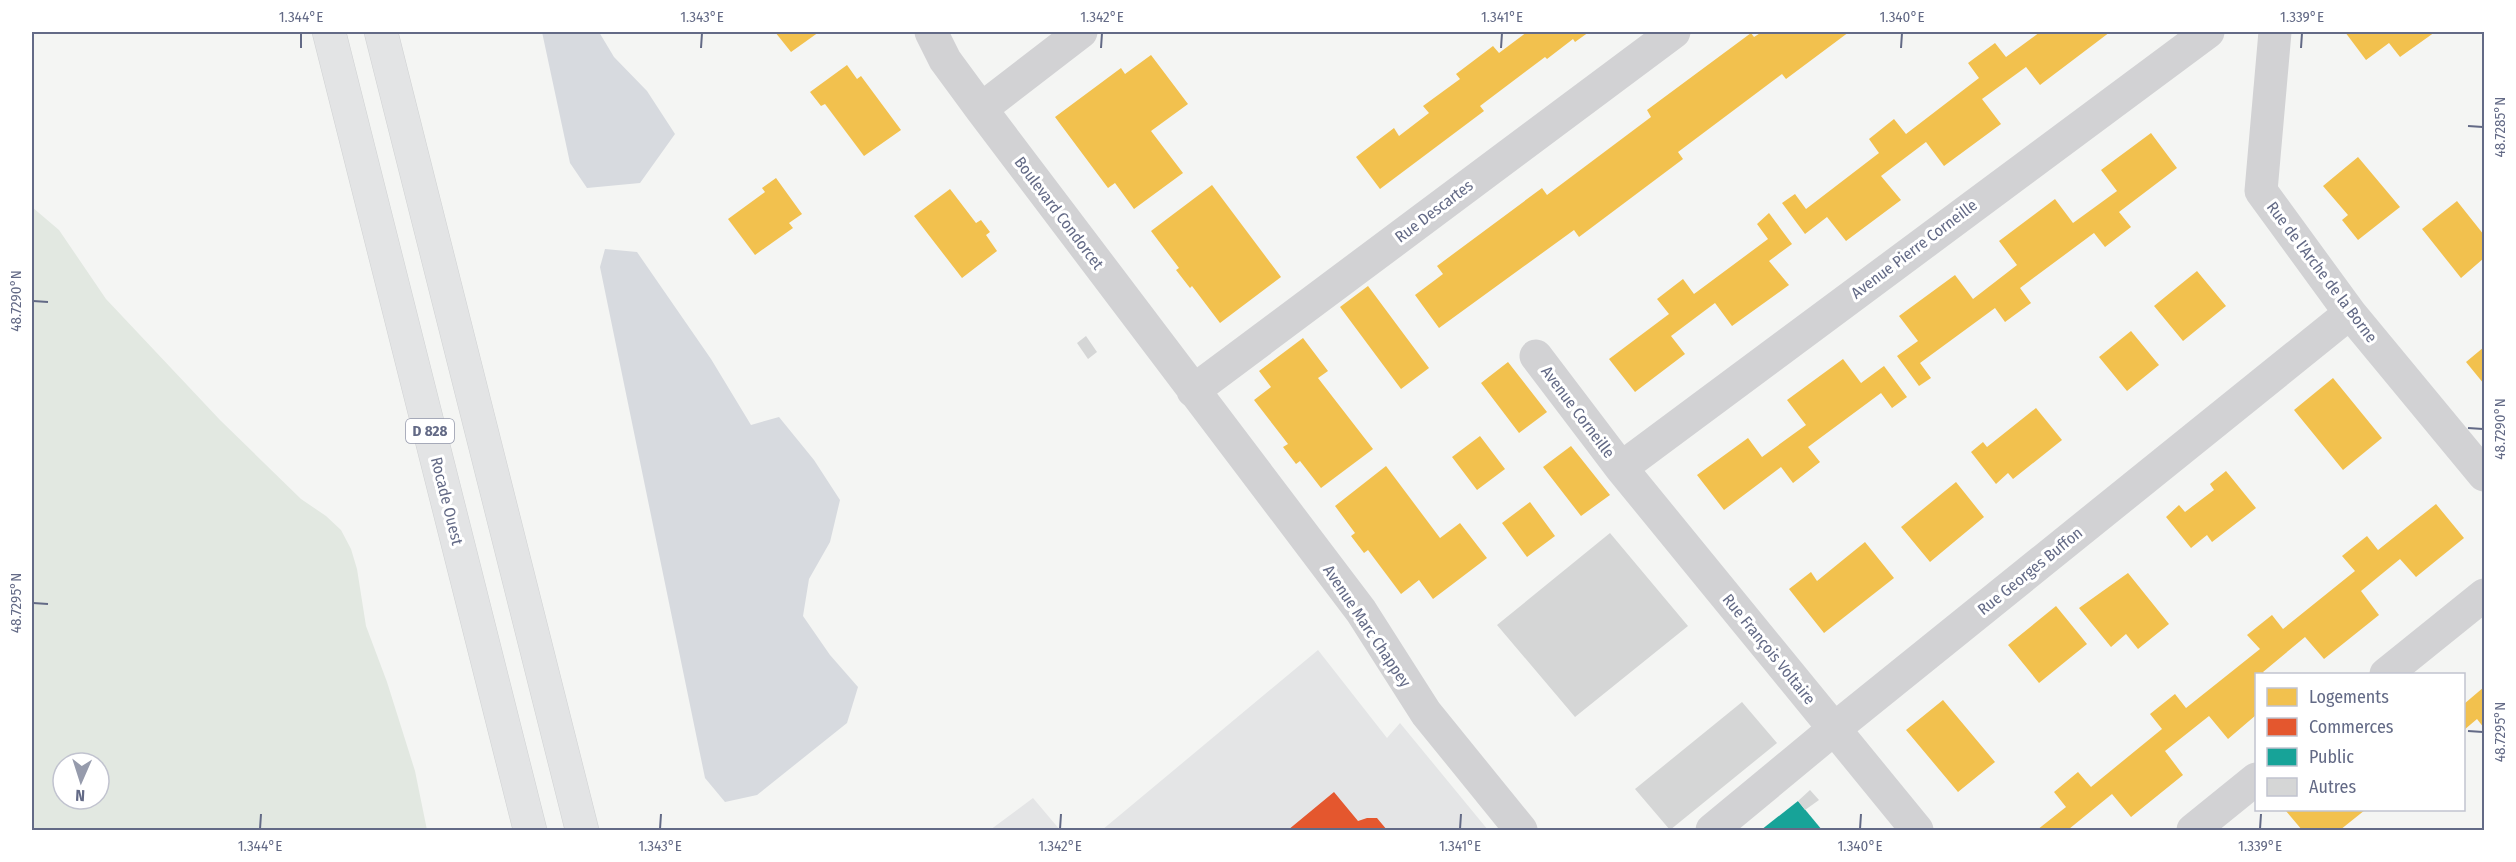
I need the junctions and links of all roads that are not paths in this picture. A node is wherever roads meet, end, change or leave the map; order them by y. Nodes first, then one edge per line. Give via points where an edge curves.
1 (328, 32) edge
2 (381, 32) edge
3 (931, 32) edge
4 (1081, 32) edge
5 (1674, 32) edge
6 (2208, 32) edge
7 (2275, 32) edge
8 (981, 109) junction
9 (2350, 313) junction
10 (1536, 356) dead end
11 (1193, 391) junction
12 (1621, 468) junction
13 (2484, 475) edge
14 (2484, 595) edge
15 (2388, 673) edge
16 (1834, 729) junction
17 (2255, 780) edge
18 (530, 831) edge
19 (582, 831) edge
20 (1521, 831) edge
21 (1712, 831) edge
22 (1917, 831) edge
23 (2193, 831) edge

1 - 18 main road, Rocade Ouest / D 828
2 - 19 main road, D 828
3 - 8 street, Boulevard Condorcet via 945,60
4 - 8 street
5 - 11 street, Rue Descartes
6 - 12 street, Avenue Pierre Corneille
7 - 9 street, Rue de l'Arche de la Borne via 2261,191
8 - 11 street, Boulevard Condorcet
9 - 13 street, Rue de l'Arche de la Borne
9 - 16 street, Rue Georges Buffon
10 - 12 street, Avenue Corneille
11 - 20 street, Avenue Marc Chappey via 1361,611 1426,713
12 - 16 street, Rue François Voltaire
14 - 15 street
16 - 21 street, Rue Georges Buffon
16 - 22 street, Rue François Voltaire
17 - 23 street

